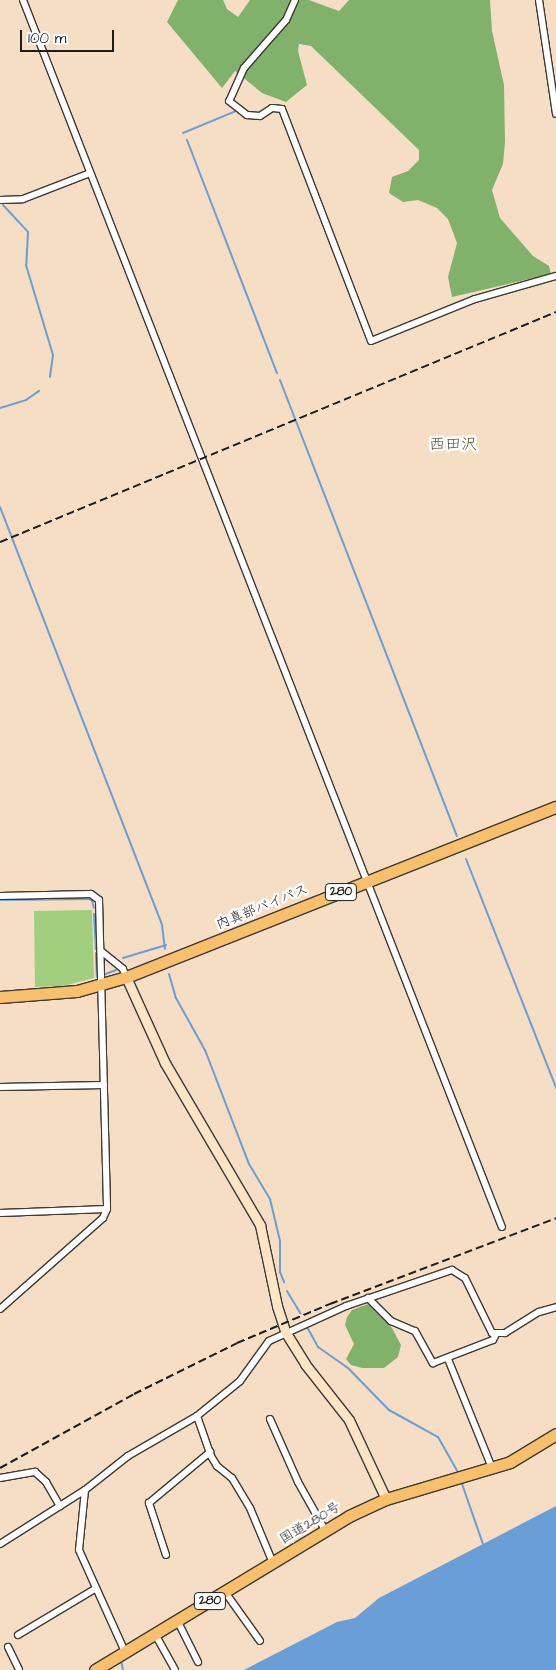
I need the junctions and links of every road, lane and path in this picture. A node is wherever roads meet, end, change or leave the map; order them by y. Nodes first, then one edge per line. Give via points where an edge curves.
1 (23, 0) edge
2 (295, 0) edge
3 (539, 0) edge
4 (556, 114) edge
5 (90, 173) junction
6 (0, 200) edge
7 (556, 276) edge
8 (556, 807) edge
9 (367, 881) junction
10 (0, 896) edge
11 (101, 951) junction
12 (126, 977) junction
13 (101, 985) junction
14 (0, 997) edge
15 (104, 1085) junction
16 (0, 1087) edge
17 (107, 1209) junction
18 (0, 1213) edge
19 (502, 1227) dead end
20 (368, 1298) junction
21 (556, 1307) edge
22 (0, 1309) edge
23 (286, 1333) junction
24 (496, 1334) junction
25 (448, 1359) junction
26 (197, 1416) junction
27 (270, 1419) dead end
28 (556, 1434) edge
29 (210, 1452) junction
30 (492, 1468) junction
31 (0, 1478) edge
32 (85, 1490) junction
33 (386, 1499) junction
34 (60, 1506) junction
35 (325, 1530) junction
36 (0, 1544) edge
37 (166, 1555) dead end
38 (273, 1563) junction
39 (95, 1589) junction
40 (225, 1592) junction
41 (177, 1620) junction
42 (155, 1634) junction
43 (18, 1635) dead end
44 (260, 1641) dead end
45 (8, 1647) dead end
46 (125, 1652) junction
47 (198, 1662) dead end
48 (19, 1670) edge
49 (95, 1670) edge
50 (175, 1670) edge

1 - 5 street
2 - 7 street via 286,20 244,68 229,101 247,115 260,116 272,108 282,110 371,341 475,299
3 - 4 street
5 - 6 street via 23,199
5 - 9 street
8 - 9 highway, 内真部バイパス / 280
9 - 12 highway, 内真部バイパス / 280
9 - 19 street
10 - 11 street via 91,894 96,897
11 - 12 street via 123,969
11 - 13 street
12 - 13 highway, 内真部バイパス / 280
12 - 23 street via 165,1063 260,1225
13 - 14 highway, 内真部バイパス / 280 via 54,994
13 - 15 street
15 - 16 street
15 - 17 street
17 - 18 street
17 - 22 street via 103,1218
20 - 23 street
20 - 24 street via 446,1270 456,1271 465,1278 486,1325
20 - 25 street via 391,1321 415,1331 431,1362
21 - 24 street via 539,1312 505,1333
23 - 26 street via 270,1341 240,1380
23 - 33 street via 349,1420
24 - 25 street via 493,1340
25 - 30 street
26 - 29 street
26 - 32 street via 128,1456
27 - 35 street via 298,1482
28 - 30 highway, 国道280号 / 280 via 510,1462
29 - 37 street via 149,1503
29 - 38 street via 217,1466 232,1478 250,1508
30 - 33 highway, 国道280号 / 280
31 - 34 street via 35,1472 46,1482
32 - 34 street
32 - 39 street via 79,1550
33 - 35 highway, 国道280号 / 280
34 - 36 street
35 - 38 highway, 国道280号 / 280
38 - 40 highway, 国道280号 / 280
39 - 43 street
39 - 46 street via 105,1602
40 - 41 highway, 国道280号 / 280
40 - 44 street
41 - 42 highway, 国道280号 / 280
41 - 47 street
42 - 46 highway, 国道280号 / 280
42 - 50 street
45 - 48 street
46 - 49 highway, 国道280号 / 280

